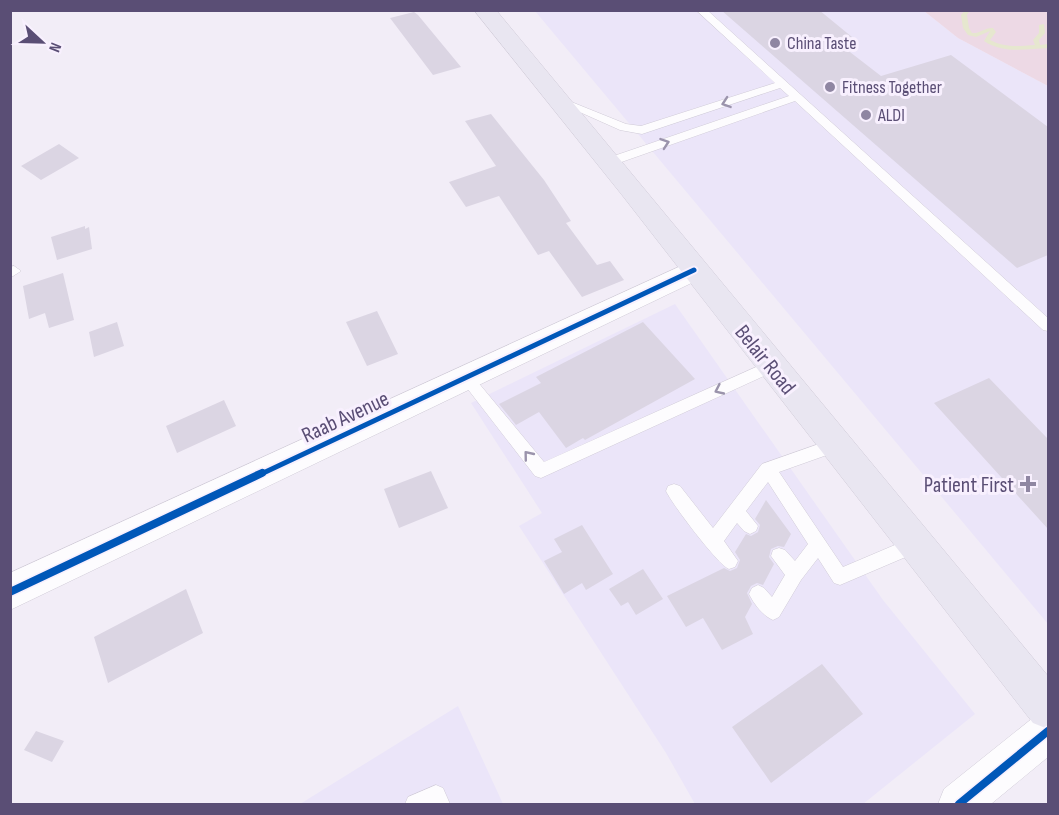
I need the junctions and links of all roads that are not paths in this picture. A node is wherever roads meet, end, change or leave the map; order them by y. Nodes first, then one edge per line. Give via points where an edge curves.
1 (484, 10) edge
2 (701, 10) edge
3 (782, 84) junction
4 (797, 97) junction
5 (558, 100) junction
6 (609, 162) junction
7 (694, 270) junction
8 (1048, 326) edge
9 (772, 366) junction
10 (467, 378) junction
11 (836, 445) junction
12 (768, 469) junction
13 (674, 491) dead end
14 (736, 511) junction
15 (750, 526) dead end
16 (713, 542) junction
17 (818, 544) junction
18 (916, 544) junction
19 (779, 556) dead end
20 (729, 561) dead end
21 (795, 574) junction
22 (10, 592) edge
23 (758, 594) dead end
24 (1048, 708) edge
25 (1048, 731) edge
26 (415, 804) edge
27 (440, 804) edge
28 (959, 804) edge

1 - 5 highway, Belair Road
2 - 3 lane
3 - 4 lane
3 -> 5 lane via 642,130 624,127
6 -> 4 lane
4 - 8 lane
5 - 6 highway, Belair Road
6 - 7 highway, Belair Road
7 - 9 highway, Belair Road
7 - 10 street, Raab Avenue
9 -> 10 lane via 541,471
9 - 11 highway, Belair Road
10 - 22 street, Raab Avenue
11 - 12 lane
11 - 18 highway, Belair Road
12 - 14 lane
12 - 17 lane
13 - 16 lane
14 - 15 lane
14 - 16 lane
16 - 20 lane
17 - 18 lane via 840,577
17 - 21 lane
18 - 24 highway, Belair Road
19 - 21 lane
21 - 23 lane via 773,611
25 - 28 street
26 - 27 lane via 436,795

